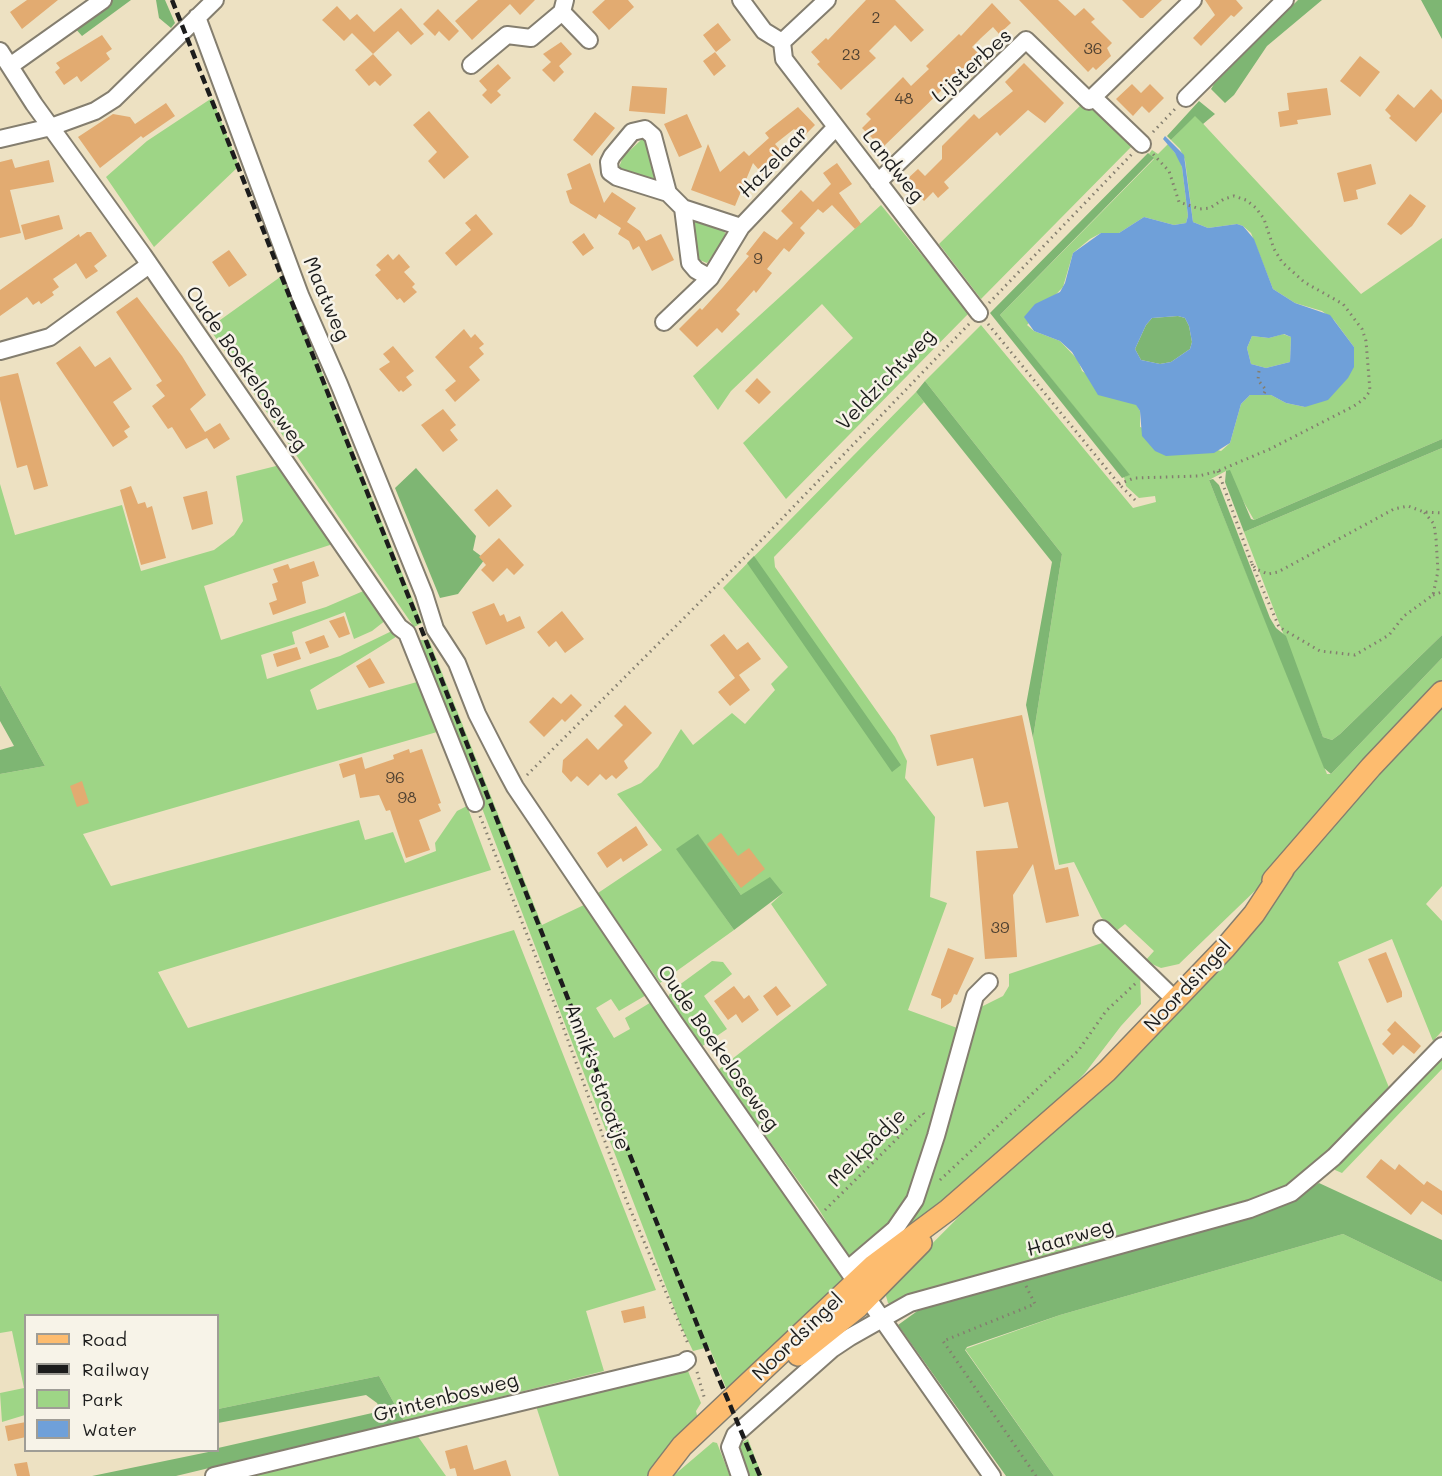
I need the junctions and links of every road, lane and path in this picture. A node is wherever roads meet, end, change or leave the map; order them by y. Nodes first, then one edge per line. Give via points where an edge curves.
1 (103, 0) edge
2 (215, 0) edge
3 (741, 0) edge
4 (827, 0) edge
5 (1193, 0) edge
6 (1285, 0) edge
7 (563, 6) edge
8 (197, 17) junction
9 (589, 40) dead end
10 (782, 42) junction
11 (0, 51) edge
12 (471, 65) dead end
13 (10, 66) junction
14 (1093, 97) junction
15 (1186, 98) joint
16 (51, 127) junction
17 (836, 127) junction
18 (0, 139) edge
19 (1142, 144) junction
20 (878, 182) junction
21 (668, 192) dead end
22 (683, 208) junction
23 (741, 226) junction
24 (149, 265) junction
25 (710, 278) junction
26 (979, 313) junction
27 (664, 322) dead end
28 (0, 351) edge
29 (1259, 371) dead end
30 (1263, 395) dead end
31 (1218, 471) junction
32 (1119, 484) junction
33 (1136, 501) dead end
34 (1424, 512) junction
35 (1442, 513) edge
36 (1252, 564) junction
37 (1442, 592) edge
38 (424, 594) joint
39 (1433, 595) junction
40 (435, 628) junction
41 (407, 633) junction
42 (1442, 692) edge
43 (515, 787) junction
44 (475, 803) joint
45 (1283, 870) junction
46 (1101, 929) dead end
47 (1147, 972) junction
48 (989, 982) dead end
49 (1167, 992) junction
50 (1442, 1046) edge
51 (1082, 1091) junction
52 (936, 1136) junction
53 (938, 1181) dead end
54 (813, 1222) junction
55 (1020, 1273) junction
56 (858, 1283) junction
57 (883, 1317) junction
58 (687, 1360) joint
59 (214, 1476) edge
60 (660, 1476) edge
61 (740, 1476) edge
62 (992, 1476) edge
63 (1036, 1476) edge

1 - 13 street
2 - 8 street
3 - 10 street via 764,31
4 - 10 street
5 - 14 street
6 - 15 street
7 - 9 street
7 - 12 street via 531,38 507,34
8 - 16 street via 114,99 95,111
8 - 38 street, Maatweg via 300,295
10 - 17 street, Landweg via 784,59
11 - 13 street, Oude Boekeloseweg
13 - 16 street, Oude Boekeloseweg
14 - 19 street, Lijsterbes
14 - 20 street, Lijsterbes via 1089,101 1026,40
15 - 19 path, Veldzichtweg
16 - 18 street
16 - 24 street, Oude Boekeloseweg
17 - 20 street, Landweg
17 - 23 street, Hazelaar
19 - 26 path, Veldzichtweg
19 - 31 path via 1167,167 1179,202 1210,208 1233,196 1256,208 1282,262 1304,282 1343,304 1366,341 1370,391 1364,399 1270,449
20 - 26 street, Landweg
21 - 22 street, Hazelaar
22 - 23 street, Hazelaar
22 - 25 street via 690,263
23 - 25 street, Hazelaar
24 - 28 street via 50,337
24 - 41 street, Oude Boekeloseweg via 394,620
25 - 27 street, Hazelaar
26 - 32 path
26 - 43 path, Veldzichtweg via 748,554
29 - 30 path via 1258,380 1266,390
31 - 32 path via 1199,476 1134,478
31 - 36 path
32 - 33 path
34 - 35 path
34 - 36 path via 1408,506 1394,509 1278,572 1264,573
34 - 39 path via 1434,524 1436,539 1438,571
36 - 39 path via 1279,627 1320,651 1355,655 1389,634 1404,616
37 - 39 path
38 - 40 street, Oude Boekeloseweg
40 - 41 street
40 - 43 street, Oude Boekeloseweg via 457,663 477,714
41 - 44 street, Oude Boekeloseweg
42 - 45 main road, Noordsingel
43 - 54 street, Oude Boekeloseweg
44 - 58 path, Annik's stroatje via 627,1202 688,1346
45 - 49 main road, Noordsingel
45 - 51 main road, Noordsingel via 1254,914 1187,990
46 - 47 street
47 - 49 street
47 - 53 path via 1106,1011 1078,1050
48 - 52 street via 975,996
49 - 51 main road, Noordsingel via 1101,1061
50 - 55 street, Haarweg via 1334,1157 1291,1193 1250,1209
51 - 56 main road, Noordsingel via 948,1210
52 - 54 path, Melkpâdje via 923,1113
52 - 56 street via 915,1200
54 - 56 street, Oude Boekeloseweg
55 - 57 street, Haarweg via 910,1303
55 - 63 path via 1035,1304 943,1341
56 - 57 street, Oude Boekeloseweg
56 - 60 main road, Noordsingel via 802,1352 685,1460
57 - 61 street, Haarweg via 832,1349 735,1435 730,1447
57 - 62 street, Oude Boekeloseweg
58 - 59 street, Grintenbosweg

